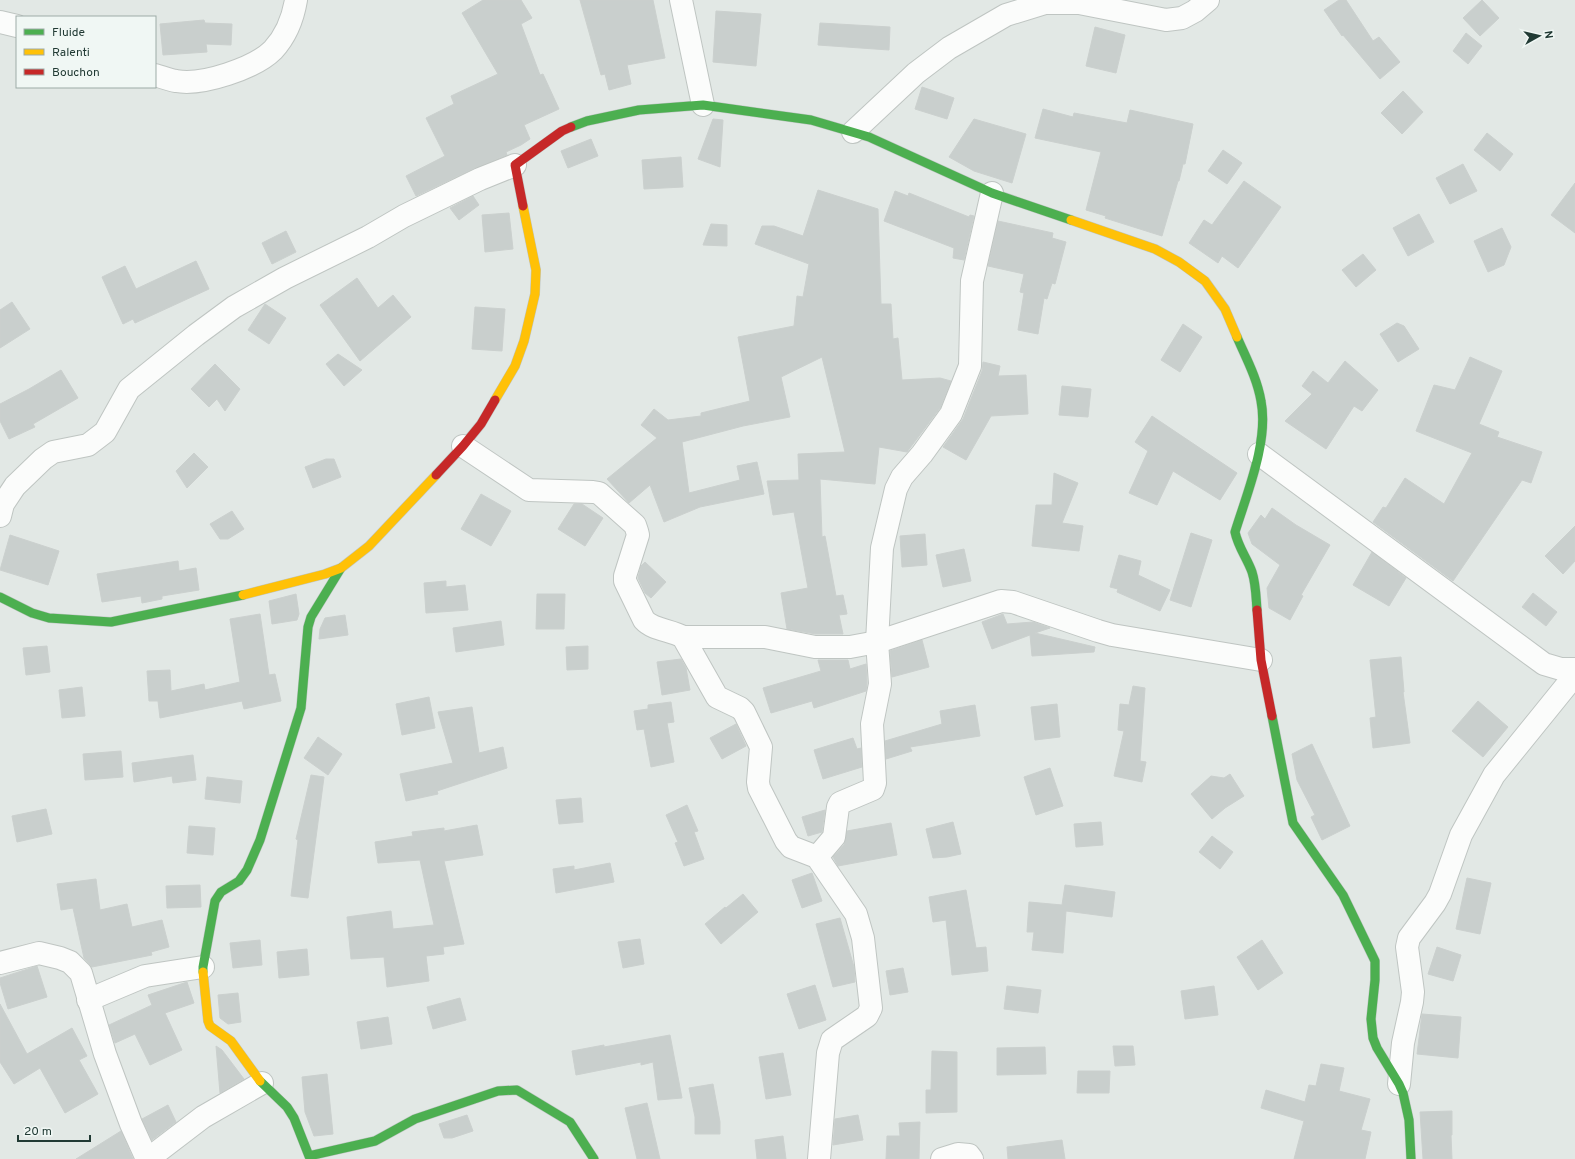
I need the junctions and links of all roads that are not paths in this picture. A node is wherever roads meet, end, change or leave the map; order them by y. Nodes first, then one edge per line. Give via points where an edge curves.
1 (296, 0) edge
2 (682, 0) edge
3 (1208, 0) edge
4 (156, 75) edge
5 (703, 105) junction
6 (853, 132) junction
7 (515, 165) junction
8 (992, 193) junction
9 (463, 446) junction
10 (1259, 454) junction
11 (0, 516) edge
12 (341, 568) junction
13 (0, 596) edge
14 (683, 637) junction
15 (877, 642) junction
16 (1260, 660) junction
17 (1575, 669) edge
18 (1575, 675) edge
19 (817, 857) junction
20 (0, 963) edge
21 (203, 967) junction
22 (88, 1000) junction
23 (262, 1083) junction
24 (1398, 1084) junction
25 (306, 1158) edge
26 (148, 1159) edge
27 (594, 1159) edge
28 (819, 1159) edge
29 (942, 1159) edge
30 (972, 1159) edge
31 (1411, 1159) edge

1 - 4 street via 291,21 284,34 273,50 258,61 204,80 177,82
2 - 5 street
3 - 6 street via 1182,18 1166,20 1079,3 1045,3 1006,15 949,48 916,73
5 - 6 street via 811,120
5 - 7 street via 639,110 587,121 562,131
6 - 8 street via 869,136
7 - 9 street via 536,270 534,294 524,341 515,366 481,424
7 - 11 street via 404,216 234,307 136,383 105,432 88,445 53,452 43,459 14,486 3,504
8 - 10 street via 1155,250 1179,262 1205,280 1225,309 1255,379 1263,415
8 - 15 street via 972,281 970,366 951,414 902,477 896,489 882,548
9 - 12 street via 369,546
9 - 14 street via 529,490 599,493 635,525 638,535 624,581 644,620 647,624
10 - 16 street via 1235,532 1237,543 1252,570 1254,579
10 - 17 street via 1544,664 1561,669
12 - 13 street via 222,600 111,622 49,618 32,613
12 - 21 street via 311,617 308,627 302,708 260,840 247,870 239,881 221,892 214,901
14 - 15 street via 765,637 831,648
14 - 19 street via 713,692 717,697 744,712 760,741 762,747 759,788 786,841 791,847
15 - 16 street via 1001,601 1013,602 1098,631
15 - 19 street via 880,684 872,724 875,783 873,789 840,803 834,837
16 - 24 street via 1293,823 1343,895 1374,961 1376,972 1371,1025 1373,1039
18 - 24 street via 1494,775 1461,835 1440,894 1409,938 1407,954 1413,992
19 - 28 street via 856,914 863,938 870,1008 867,1016 832,1040 828,1053
20 - 22 street via 39,953 70,962 81,974
21 - 22 street via 145,976
21 - 23 street via 210,1026 231,1041
22 - 26 street via 130,1124
23 - 25 street via 288,1107
23 - 26 street via 203,1117
24 - 31 street via 1406,1104
25 - 27 street via 375,1141 415,1119 498,1091 517,1090 570,1122
29 - 30 street via 958,1154 969,1155

